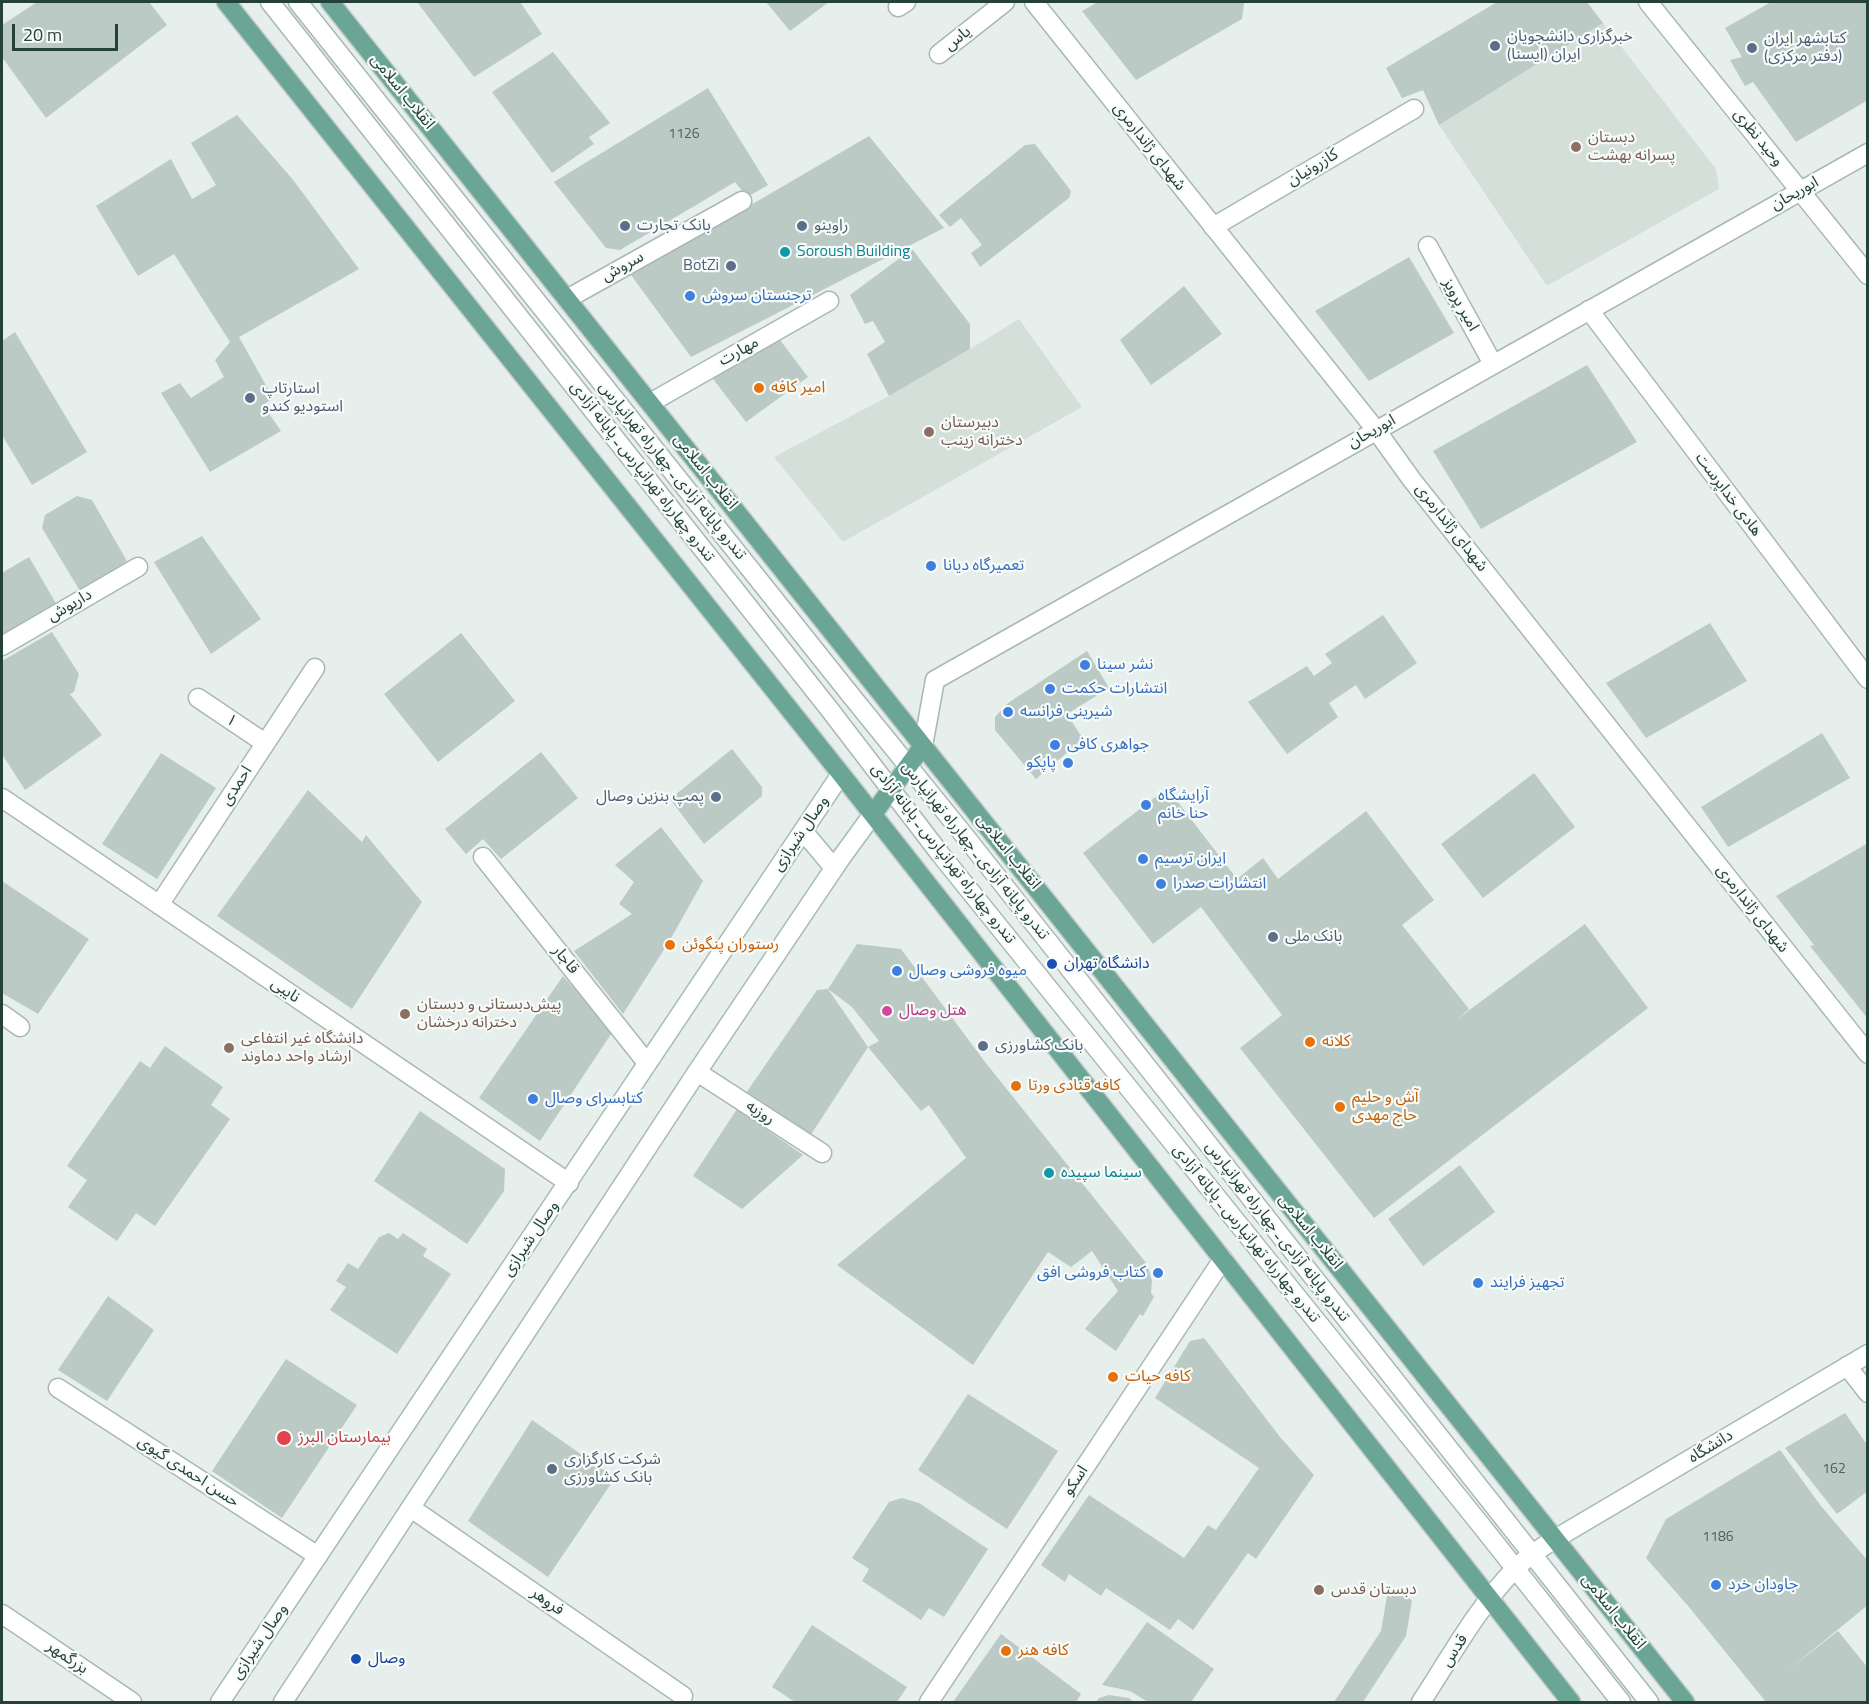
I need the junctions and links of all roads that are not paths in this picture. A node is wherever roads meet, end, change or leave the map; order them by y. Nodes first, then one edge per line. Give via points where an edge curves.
1 (226, 2) edge
2 (270, 2) edge
3 (297, 2) edge
4 (330, 2) edge
5 (1005, 2) edge
6 (1034, 2) edge
7 (1648, 2) edge
8 (939, 54) dead end
9 (1414, 109) dead end
10 (1868, 153) edge
11 (1801, 191) junction
12 (742, 201) dead end
13 (1213, 227) junction
14 (1428, 246) dead end
15 (1868, 275) edge
16 (567, 299) junction
17 (829, 301) dead end
18 (1589, 310) junction
19 (1493, 364) junction
20 (650, 403) junction
21 (1376, 430) junction
22 (138, 567) dead end
23 (2, 646) edge
24 (315, 668) dead end
25 (1868, 679) edge
26 (198, 698) dead end
27 (265, 743) junction
28 (923, 746) junction
29 (908, 767) junction
30 (841, 774) junction
31 (891, 789) junction
32 (2, 798) edge
33 (873, 814) junction
34 (803, 831) junction
35 (483, 857) dead end
36 (834, 868) junction
37 (159, 905) junction
38 (2, 1014) edge
39 (20, 1027) dead end
40 (1868, 1054) edge
41 (647, 1063) junction
42 (697, 1072) junction
43 (822, 1153) dead end
44 (568, 1183) junction
45 (1223, 1259) junction
46 (1868, 1354) edge
47 (1847, 1366) junction
48 (58, 1388) dead end
49 (1868, 1393) edge
50 (411, 1508) junction
51 (1555, 1539) junction
52 (1532, 1554) junction
53 (318, 1556) junction
54 (1515, 1569) junction
55 (1489, 1599) junction
56 (2, 1614) edge
57 (683, 1696) dead end
58 (132, 1702) edge
59 (220, 1702) edge
60 (283, 1702) edge
61 (929, 1702) edge
62 (1421, 1702) edge
63 (1572, 1702) edge
64 (1621, 1702) edge
65 (1649, 1702) edge
66 (1685, 1702) edge

1 - 30 main road
2 - 31 street, تندرو چهارراه تهرانپارس ـ پایانه آزادی
3 - 29 street, تندرو پایانه آزادی ـ چهارراه تهرانپارس
4 - 16 main road, انقلاب اسلامی
5 - 8 street, یاس
6 - 13 street, شهدای ژاندارمری
7 - 11 street, وحید نظری
9 - 13 street, کازرونیان
10 - 11 street, ابوریحان
11 - 15 street, وحید نظری
11 - 18 street, ابوریحان
12 - 16 street, سروش
13 - 21 street, شهدای ژاندارمری
14 - 19 street, امیر پرویز
16 - 20 main road, انقلاب اسلامی
17 - 20 street, مهارت
18 - 19 street, ابوریحان
18 - 25 street, هادی خداپرست
19 - 21 street, ابوریحان
20 - 28 main road, انقلاب اسلامی
21 - 28 street, ابوریحان via 935,680
21 - 40 street, شهدای ژاندارمری
22 - 23 street, داریوش
24 - 27 street, احمدی
26 - 27 street, ۱
27 - 37 street, احمدی
28 - 29 main road
28 - 51 main road, انقلاب اسلامی
29 - 31 main road
29 - 52 street, تندرو پایانه آزادی ـ چهارراه تهرانپارس
30 - 33 main road
30 - 34 street, وصال شیرازی
31 - 33 main road
31 - 54 street, تندرو چهارراه تهرانپارس ـ پایانه آزادی
32 - 37 street, نایبی
33 - 36 street
33 - 45 main road
34 - 36 street
34 - 41 street, وصال شیرازی
35 - 41 street, قاجار
36 - 42 street
37 - 44 street, نایبی
38 - 39 street
41 - 44 street, وصال شیرازی
42 - 43 street, روزبه
42 - 50 street
44 - 53 street, وصال شیرازی
45 - 55 main road
45 - 61 street, اسکو
46 - 47 street, دانشگاه
47 - 49 street
47 - 51 street, دانشگاه
48 - 53 street, حسن احمدی گیوی
50 - 57 street, فروهر
50 - 60 street
51 - 52 street, دانشگاه
51 - 66 main road, انقلاب اسلامی
52 - 54 street, دانشگاه
52 - 65 street, تندرو پایانه آزادی ـ چهارراه تهرانپارس
53 - 59 street, وصال شیرازی
54 - 55 street, قدس
54 - 64 street, تندرو چهارراه تهرانپارس ـ پایانه آزادی
55 - 62 street, قدس
55 - 63 main road
56 - 58 street, بزرگمهر

